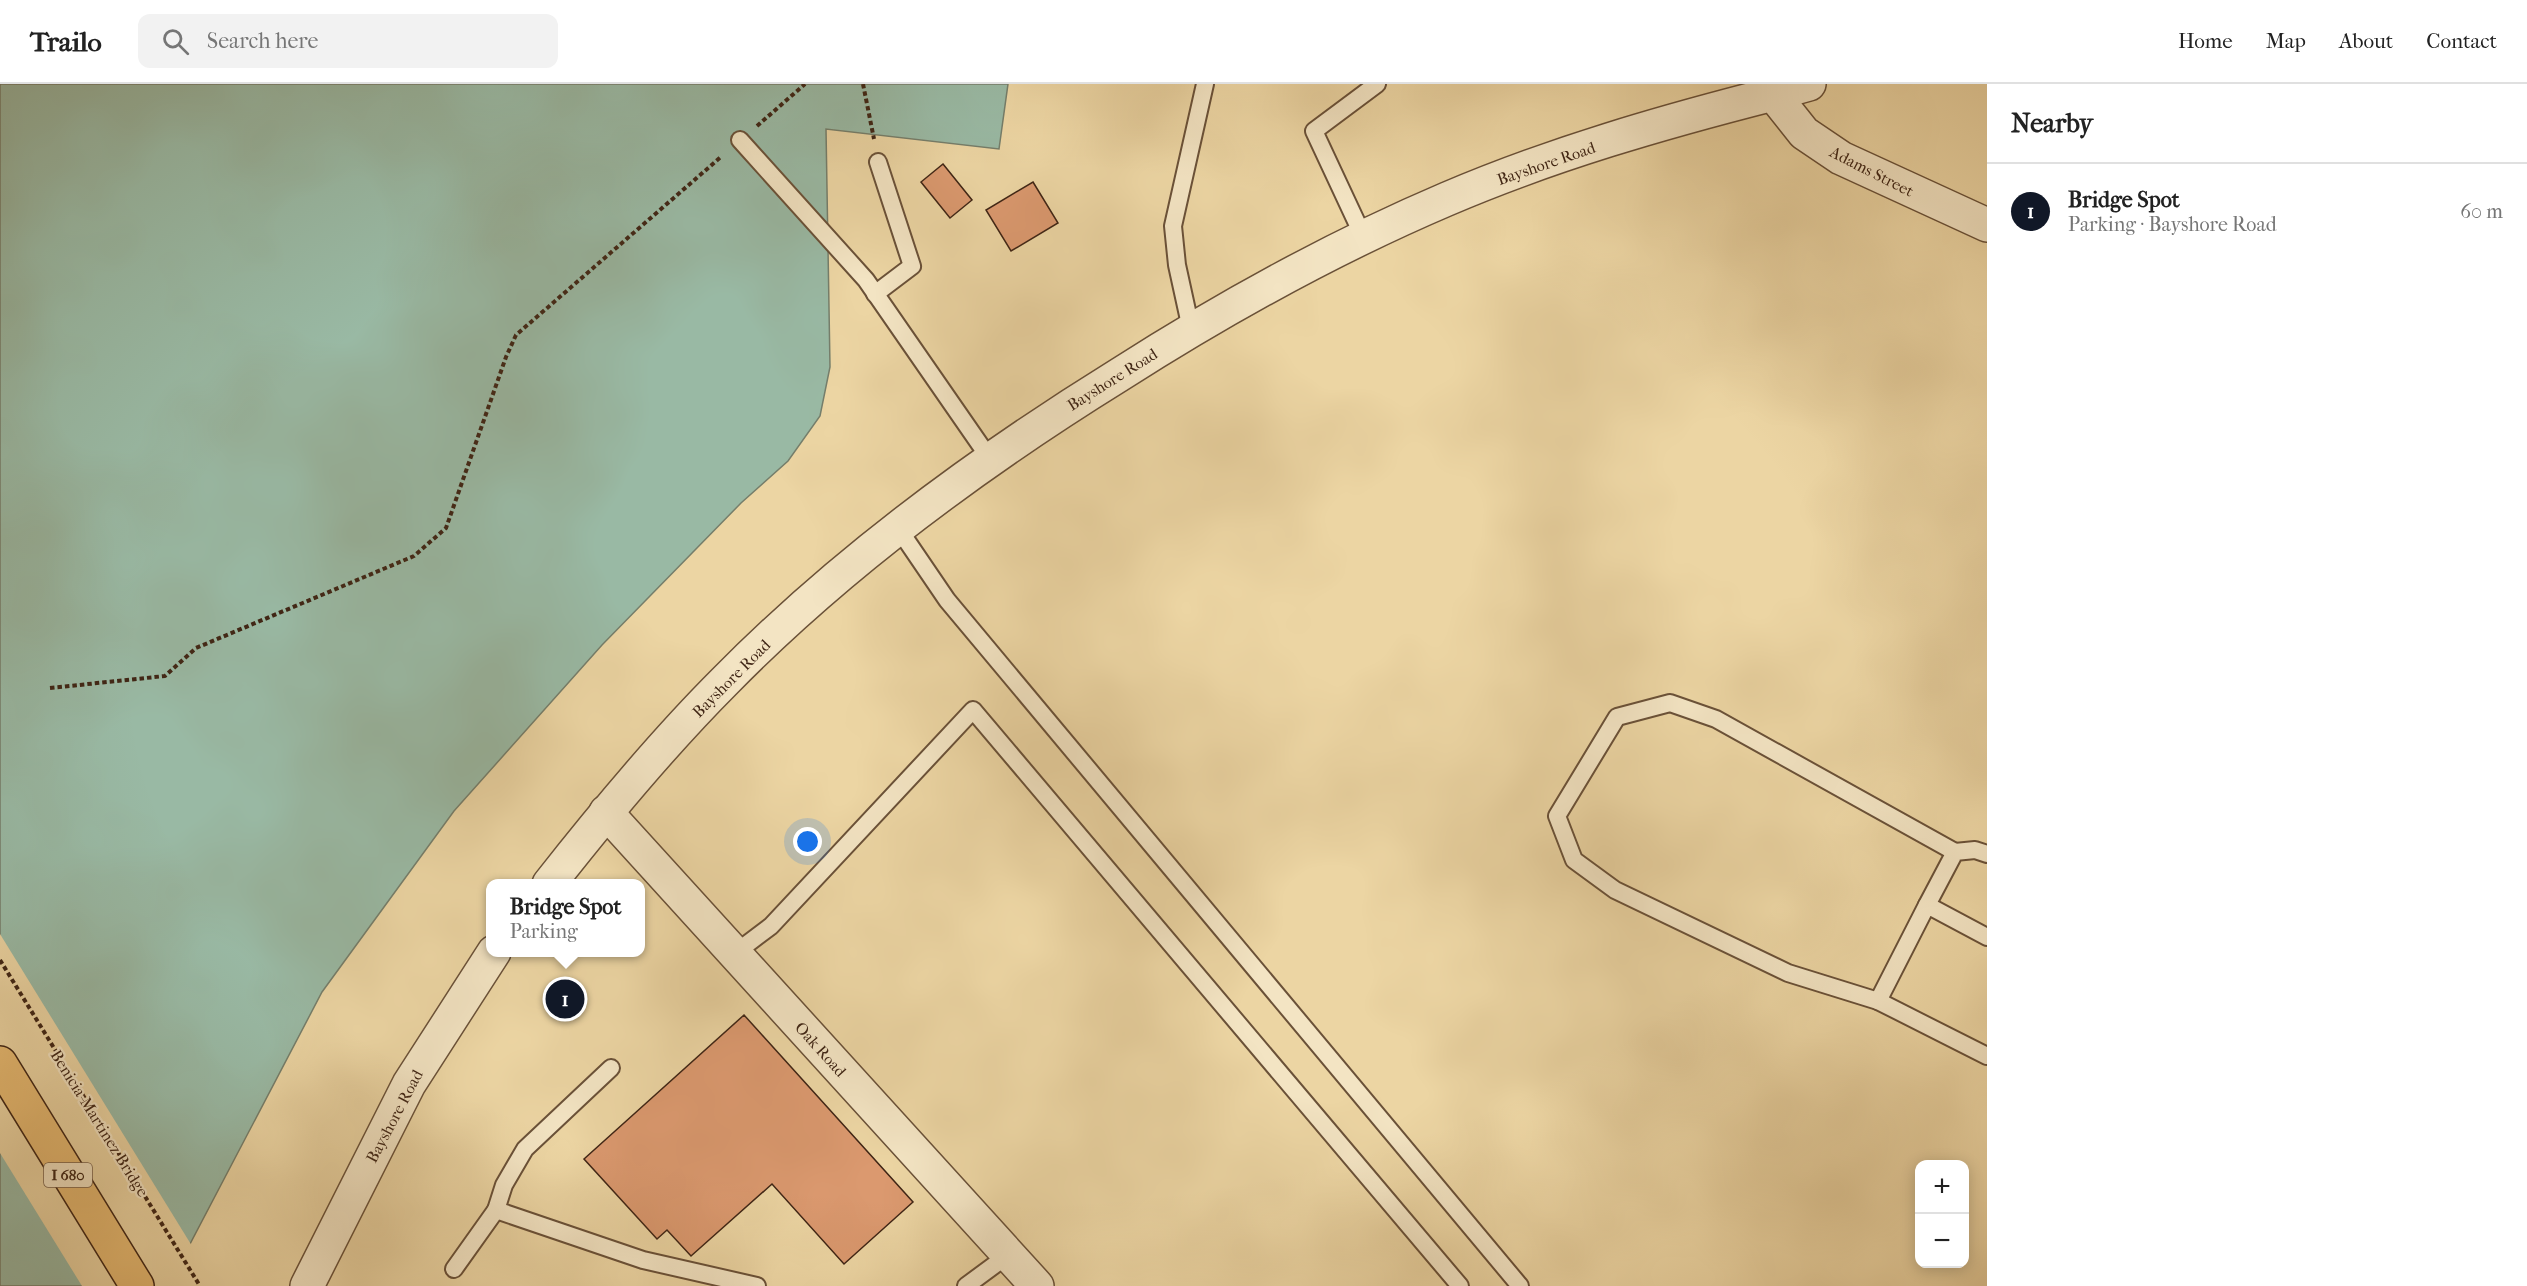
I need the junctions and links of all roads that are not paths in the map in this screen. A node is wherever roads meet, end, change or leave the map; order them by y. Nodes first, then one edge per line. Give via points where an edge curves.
1 (1205, 84) edge
2 (1377, 84) edge
3 (1809, 84) edge
4 (1773, 94) junction
5 (740, 140) road end
6 (878, 162) road end
7 (1987, 225) edge
8 (1363, 236) junction
9 (875, 294) junction
10 (1191, 329) junction
11 (990, 459) junction
12 (898, 528) junction
13 (606, 812) junction
14 (1954, 852) junction
15 (1987, 854) edge
16 (553, 879) edge
17 (1927, 905) junction
18 (1987, 937) edge
19 (734, 954) junction
20 (491, 957) edge
21 (1878, 1001) junction
22 (1987, 1056) edge
23 (0, 1063) edge
24 (611, 1068) dead end
25 (496, 1210) junction
26 (1008, 1254) junction
27 (454, 1269) dead end
28 (137, 1286) edge
29 (307, 1286) edge
30 (757, 1286) edge
31 (966, 1286) edge
32 (1036, 1286) edge
33 (1460, 1286) edge
34 (1520, 1286) edge

1 - 10 lane via 1173,226
2 - 8 lane via 1314,131
3 - 4 street, Bayshore Road
4 - 7 street, Adams Street via 1804,133 1841,158
4 - 8 street, Bayshore Road via 1677,119 1531,166
5 - 9 lane
6 - 9 lane via 912,266
8 - 10 street, Bayshore Road
9 - 11 lane
10 - 11 street, Bayshore Road
11 - 12 street, Bayshore Road
12 - 13 street, Bayshore Road via 833,580 724,681
12 - 34 lane via 947,600
13 - 16 street, Bayshore Road
13 - 19 street, Oak Road
14 - 15 lane via 1975,850
14 - 17 lane
14 - 21 lane via 1716,719 1670,703 1617,717 1557,816 1574,860 1615,891 1788,974
17 - 18 lane
17 - 21 lane
19 - 26 street, Oak Road
19 - 33 lane via 771,926 973,710
20 - 29 street, Bayshore Road via 409,1084
21 - 22 lane
23 - 28 highway, I 680
24 - 25 lane via 525,1149 504,1185
25 - 27 lane
25 - 30 lane via 643,1260
26 - 31 lane
26 - 32 street, Oak Road

